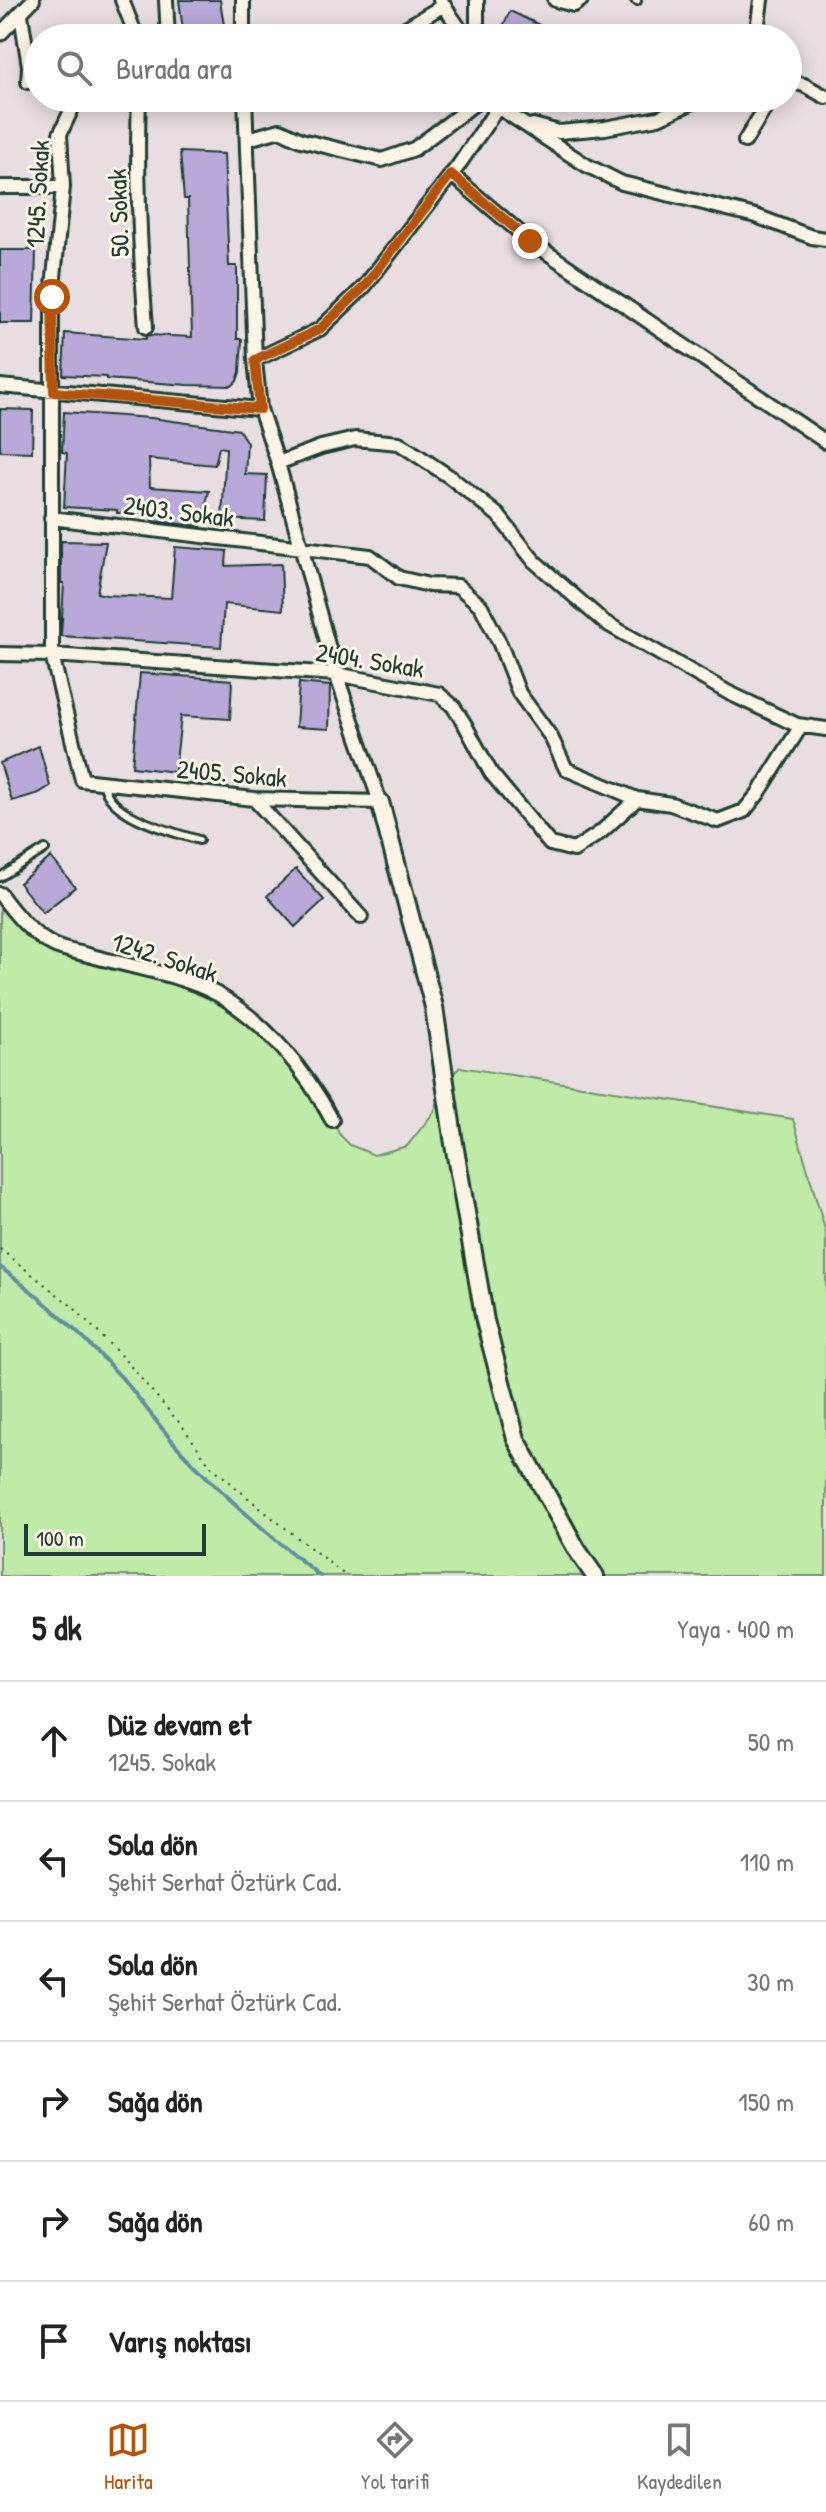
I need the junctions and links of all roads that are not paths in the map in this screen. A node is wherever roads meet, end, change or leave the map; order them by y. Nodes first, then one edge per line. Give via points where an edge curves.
1 (33, 0) edge
2 (122, 0) edge
3 (166, 0) edge
4 (243, 0) edge
5 (477, 0) edge
6 (555, 0) edge
7 (581, 0) edge
8 (761, 0) edge
9 (442, 3) edge
10 (21, 15) junction
11 (131, 24) edge
12 (167, 24) edge
13 (243, 24) edge
14 (410, 24) edge
15 (456, 24) edge
16 (477, 24) edge
17 (758, 24) edge
18 (0, 34) edge
19 (24, 34) edge
20 (802, 84) edge
21 (826, 97) edge
22 (70, 112) edge
23 (139, 112) edge
24 (246, 112) edge
25 (463, 112) edge
26 (490, 112) edge
27 (508, 112) edge
28 (671, 112) edge
29 (763, 112) edge
30 (518, 121) junction
31 (248, 139) junction
32 (745, 141) dead end
33 (451, 174) junction
34 (0, 187) edge
35 (63, 187) junction
36 (826, 239) edge
37 (146, 327) dead end
38 (255, 360) junction
39 (0, 386) edge
40 (54, 392) junction
41 (260, 409) junction
42 (826, 442) edge
43 (278, 463) junction
44 (51, 518) junction
45 (302, 547) junction
46 (0, 654) edge
47 (52, 655) junction
48 (336, 674) junction
49 (801, 726) junction
50 (826, 729) edge
51 (106, 777) dead end
52 (82, 780) joint
53 (254, 799) junction
54 (637, 799) junction
55 (380, 802) junction
56 (199, 840) dead end
57 (45, 849) dead end
58 (0, 877) edge
59 (0, 894) edge
60 (361, 917) dead end
61 (332, 1120) dead end
62 (595, 1576) edge

1 - 10 street
2 - 11 street
3 - 12 street
4 - 13 street
5 - 16 street
6 - 7 street via 574,5
8 - 17 street
9 - 14 street
9 - 15 street
10 - 18 street
10 - 19 street
20 - 21 street
22 - 35 street, 1245. Sokak via 60,134
23 - 37 street, 50. Sokak
24 - 31 street
25 - 31 street via 414,149 382,160 280,130
26 - 33 street
27 - 30 street
28 - 30 street via 605,128 559,132
29 - 32 street
30 - 36 street via 622,183
31 - 38 street
33 - 38 street via 364,287 320,329
33 - 42 street via 530,241
34 - 35 street
35 - 40 street, 1245. Sokak via 52,297
38 - 41 street
39 - 40 street
40 - 41 street
40 - 44 street, 1245. Sokak
41 - 43 street
43 - 45 street
43 - 49 street via 355,439 399,443 498,515 534,561 604,622 729,693
44 - 45 street, 2403. Sokak
44 - 47 street, 1245. Sokak
45 - 48 street
45 - 54 street, 2403. Sokak via 370,556 399,578 458,586 481,606 519,693 551,737 566,769
46 - 47 street, 2404. Sokak
47 - 48 street, 2404. Sokak
47 - 52 street, 1245. Sokak
48 - 54 street, 2404. Sokak via 439,694 453,706 491,773 550,844 574,850
48 - 55 street
49 - 50 street
49 - 54 street, 2403. Sokak via 744,811 718,821 671,804
51 - 56 lane via 107,796 119,808
52 - 53 street, 2405. Sokak
53 - 55 street, 2405. Sokak
53 - 60 street
55 - 62 street via 434,1007 485,1321 516,1439
57 - 58 lane
59 - 61 street, 1242. Sokak via 53,945 218,995 277,1043

